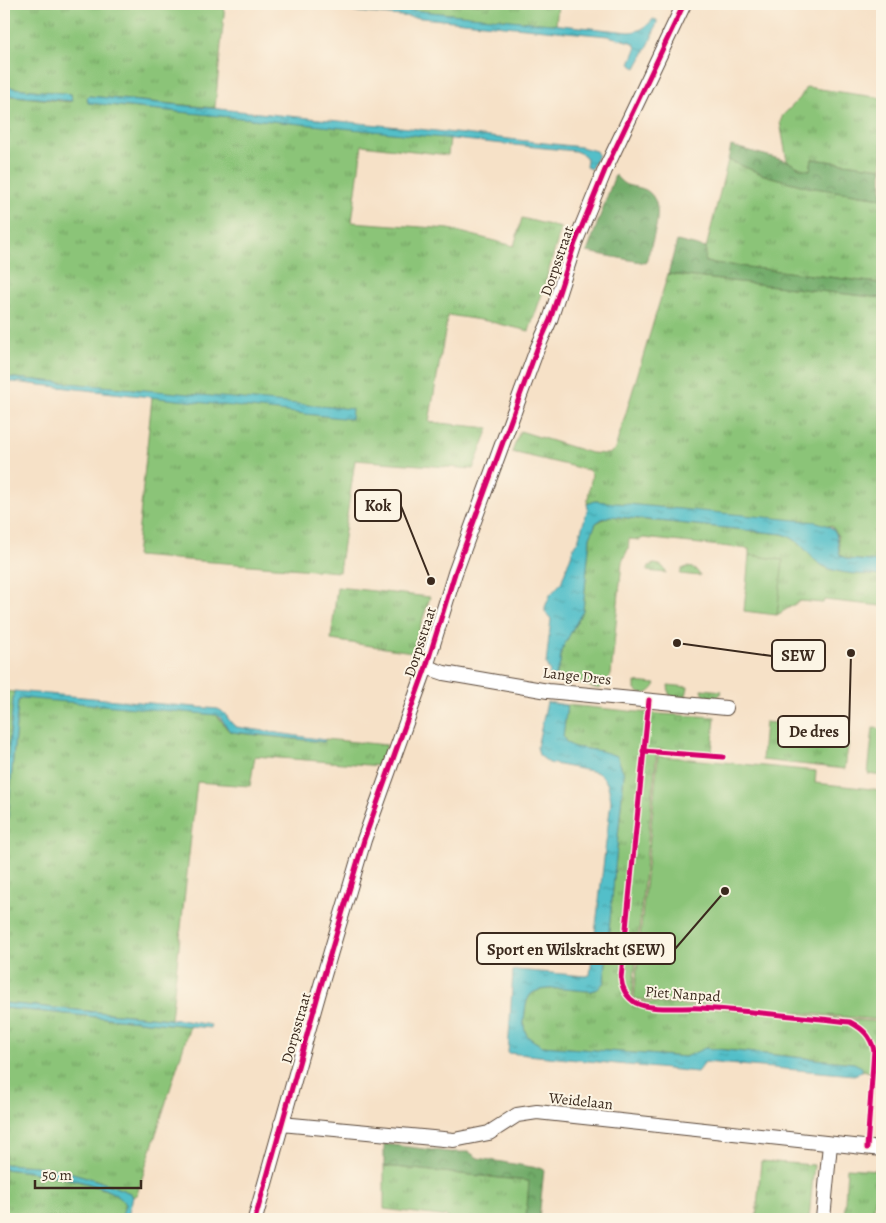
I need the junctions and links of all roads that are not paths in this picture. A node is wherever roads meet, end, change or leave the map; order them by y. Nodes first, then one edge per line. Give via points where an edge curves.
1 (684, 4) edge
2 (426, 667) junction
3 (726, 708) dead end
4 (281, 1124) junction
5 (830, 1144) junction
6 (882, 1149) edge
7 (255, 1219) edge
8 (823, 1219) edge

1 - 2 street, Dorpsstraat via 604,170 575,243 550,320 455,573
2 - 3 street, Lange Dres via 444,673 548,690
2 - 4 street, Dorpsstraat via 364,840
4 - 5 street, Weidelaan via 454,1140 489,1133 516,1115 537,1112
4 - 7 street, Dorpsstraat
5 - 6 street, Weidelaan
5 - 8 street

